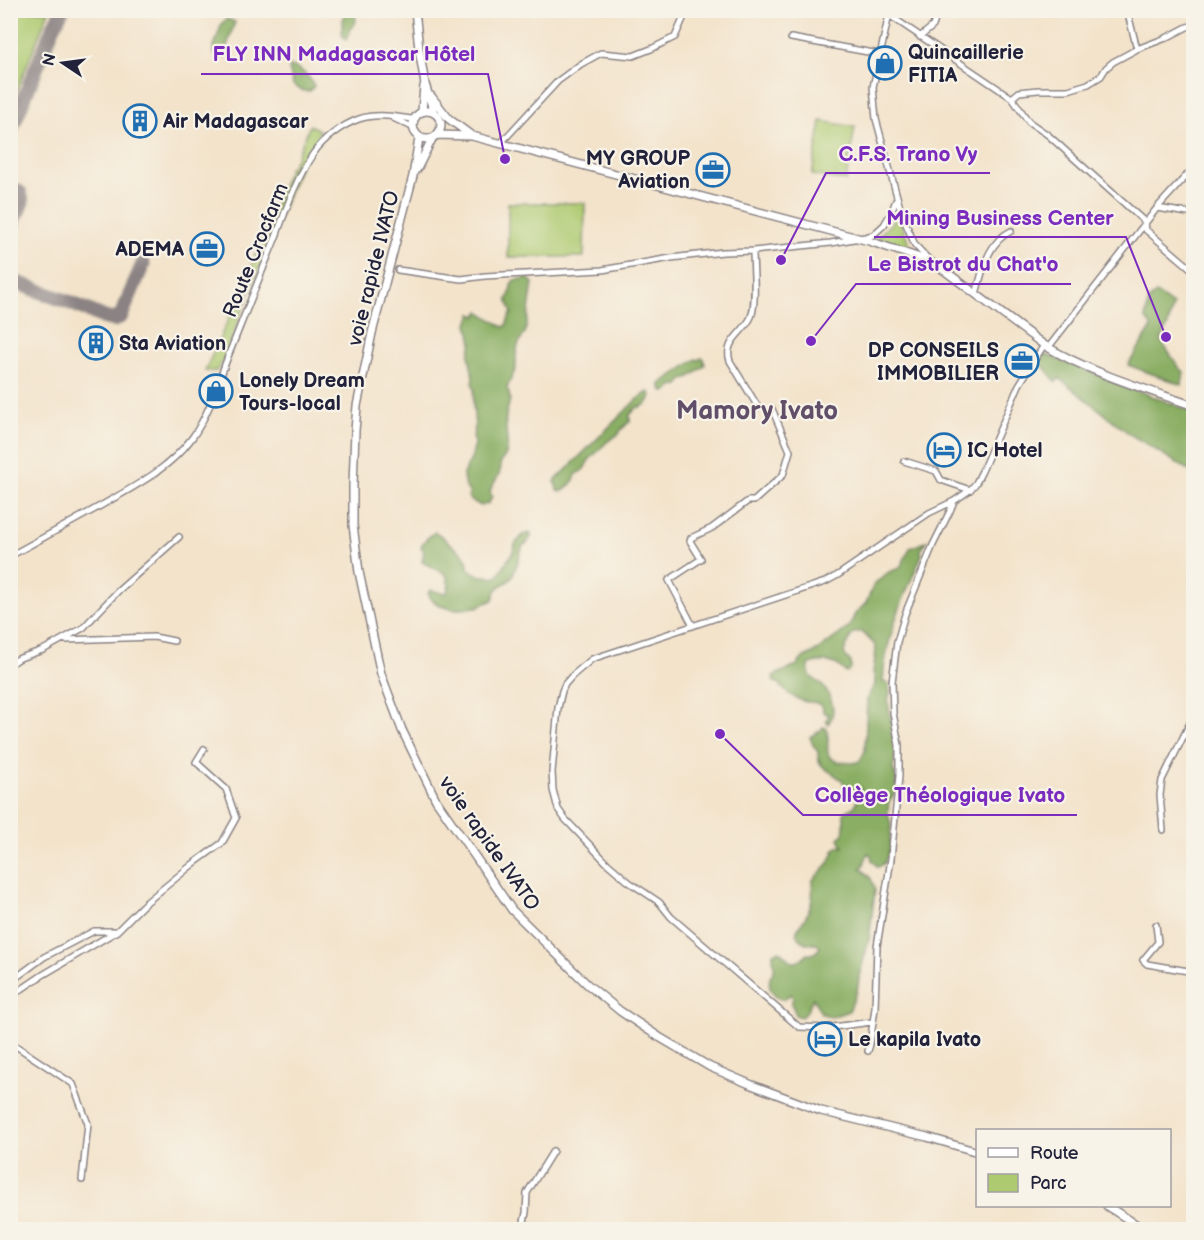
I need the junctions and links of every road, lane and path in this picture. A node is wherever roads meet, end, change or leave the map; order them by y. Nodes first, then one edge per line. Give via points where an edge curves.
1 (415, 10) edge
2 (687, 10) edge
3 (938, 10) edge
4 (1127, 10) edge
5 (890, 13) edge
6 (1194, 25) edge
7 (920, 37) junction
8 (791, 38) dead end
9 (1137, 49) junction
10 (879, 54) junction
11 (425, 84) junction
12 (1012, 98) junction
13 (422, 111) junction
14 (437, 115) junction
15 (413, 123) junction
16 (472, 136) junction
17 (434, 137) junction
18 (419, 138) junction
19 (500, 144) junction
20 (1194, 170) edge
21 (413, 176) junction
22 (897, 198) junction
23 (1157, 207) junction
24 (1194, 214) edge
25 (1145, 222) junction
26 (1011, 231) dead end
27 (859, 239) junction
28 (753, 251) junction
29 (929, 261) junction
30 (398, 270) dead end
31 (1194, 271) edge
32 (976, 294) junction
33 (1046, 347) junction
34 (1194, 406) edge
35 (758, 407) dead end
36 (772, 409) dead end
37 (904, 461) dead end
38 (970, 490) junction
39 (954, 501) junction
40 (179, 537) dead end
41 (10, 556) edge
42 (693, 626) junction
43 (64, 640) junction
44 (174, 641) dead end
45 (10, 664) edge
46 (1194, 716) edge
47 (204, 749) dead end
48 (1162, 830) dead end
49 (1156, 925) dead end
50 (117, 931) junction
51 (1194, 972) edge
52 (10, 982) edge
53 (10, 997) edge
54 (872, 1022) junction
55 (10, 1042) edge
56 (868, 1051) dead end
57 (553, 1151) dead end
58 (976, 1151) edge
59 (82, 1180) dead end
60 (1109, 1207) edge
61 (522, 1230) edge
62 (1145, 1230) edge

1 - 11 main road
2 - 19 street via 675,37 633,56 601,53 581,64 558,81
3 - 7 street via 933,26
4 - 9 street
5 - 7 street
5 - 10 street
6 - 9 street
7 - 12 street
8 - 10 street
9 - 12 street via 1113,62 1088,84 1068,90 1019,92
10 - 22 street via 873,87 875,113
11 - 13 main road
11 - 14 main road
11 - 16 main road via 449,119
12 - 25 street via 1029,123 1048,135
13 - 14 main road
13 - 15 main road
14 - 16 main road
14 - 17 main road via 441,123
15 - 18 main road
15 - 41 street, Route Crocfarm via 389,116 357,120 330,136 314,153 289,203 204,419 173,460 149,478
16 - 17 main road
16 - 19 main road
17 - 18 main road
17 - 21 main road
18 - 21 main road
19 - 27 main road
20 - 23 street
21 - 58 main road, voie rapide IVATO via 357,406 353,525 381,674 402,730 436,800 512,910 587,984 659,1037 710,1067 820,1111
22 - 27 street via 884,225
22 - 29 street via 915,244
23 - 24 street
23 - 25 street
25 - 31 street via 1146,230
25 - 33 street
26 - 32 street via 986,259
27 - 28 street
27 - 29 main road
28 - 30 street via 671,258 602,270 461,279
28 - 35 street via 753,308 731,342 728,355
29 - 32 main road
32 - 33 main road
33 - 34 main road via 1073,362
33 - 38 street via 1019,385
36 - 42 street via 790,452 783,474 754,501 748,501 712,528 691,538 700,559 669,580
37 - 38 street via 936,471 941,480
38 - 39 street
39 - 42 street via 929,513 825,582
39 - 54 street via 905,614 897,642 892,682 899,776 877,946
40 - 43 street via 83,628
42 - 54 street via 592,659 565,684 558,708 552,772 558,809 608,864 659,902 799,1027
43 - 44 street via 154,637
43 - 45 street
46 - 48 street via 1162,780
47 - 50 street via 196,762 226,789 236,818 222,843 142,904
49 - 51 street via 1158,942 1143,960
50 - 52 street via 94,931 44,957
50 - 53 street
54 - 56 street
55 - 59 street via 73,1083 88,1124
57 - 61 street via 527,1192
60 - 62 main road

